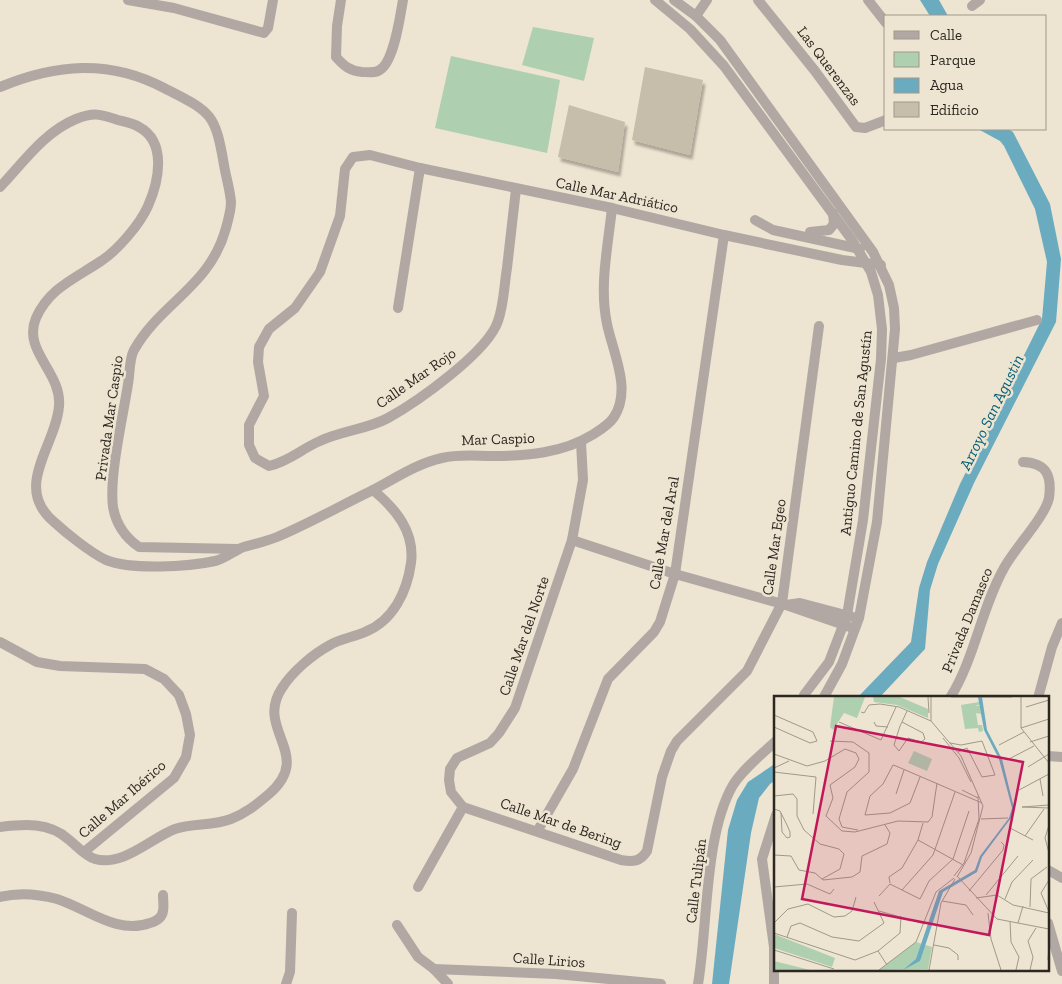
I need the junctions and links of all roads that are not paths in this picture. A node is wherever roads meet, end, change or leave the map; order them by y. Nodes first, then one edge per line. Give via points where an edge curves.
1 (128, 0) edge
2 (273, 0) edge
3 (341, 0) edge
4 (404, 0) edge
5 (655, 0) edge
6 (674, 0) edge
7 (707, 0) edge
8 (758, 0) edge
9 (868, 0) edge
10 (696, 16) junction
11 (884, 20) edge
12 (0, 87) edge
13 (884, 121) edge
14 (361, 155) joint
15 (420, 168) junction
16 (0, 187) edge
17 (516, 189) junction
18 (612, 208) junction
19 (833, 212) junction
20 (755, 220) dead end
21 (810, 232) dead end
22 (724, 235) junction
23 (858, 248) junction
24 (873, 252) junction
25 (867, 264) junction
26 (881, 265) junction
27 (398, 308) dead end
28 (1037, 320) dead end
29 (819, 326) dead end
30 (894, 358) junction
31 (581, 442) junction
32 (1023, 462) dead end
33 (373, 490) junction
34 (572, 540) junction
35 (239, 549) junction
36 (675, 574) junction
37 (784, 604) junction
38 (847, 615) junction
39 (859, 618) junction
40 (1062, 623) edge
41 (844, 626) junction
42 (856, 629) junction
43 (0, 642) edge
44 (803, 696) edge
45 (823, 696) edge
46 (825, 696) edge
47 (951, 696) edge
48 (1039, 696) edge
49 (774, 743) edge
50 (463, 807) junction
51 (0, 827) edge
52 (774, 827) edge
53 (538, 830) junction
54 (771, 845) edge
55 (647, 851) joint
56 (84, 852) junction
57 (1050, 871) edge
58 (1062, 878) edge
59 (418, 888) dead end
60 (163, 895) dead end
61 (0, 897) edge
62 (292, 913) dead end
63 (397, 925) dead end
64 (1050, 930) edge
65 (434, 969) junction
66 (1062, 972) edge
67 (556, 974) junction
68 (286, 984) edge
69 (448, 984) edge
70 (561, 984) edge
71 (661, 984) edge
72 (698, 984) edge
73 (774, 984) edge

1 - 2 street via 174,8 264,33 268,28
3 - 4 street via 336,57 344,66 369,72 379,71 392,52
5 - 19 street, Antiguo Camino de San Agustín via 690,29 724,66
6 - 10 street, Antiguo Camino de San Agustín
7 - 10 street
8 - 13 street, Las Querenzas via 856,127 865,128
9 - 11 street
10 - 24 street, Antiguo Camino de San Agustín via 720,40
12 - 35 street, Privada Mar Caspio via 26,76 74,67 113,70 156,83 196,104 211,116 218,132 230,202 222,244 209,267 146,332 133,352 113,485 113,507 125,535 139,547
14 - 15 street, Calle Mar Adriático
14 - 17 street, Calle Mar Rojo via 353,157 345,169 340,216 320,272 295,308 269,329 259,347 258,362 264,396 249,425 249,445 255,458 269,466 292,459 311,444 337,433 387,418 446,378 484,344 498,322
15 - 17 street, Calle Mar Adriático
15 - 27 street
16 - 35 street via 51,132 96,113 140,127 154,140 160,160 148,208 122,243 47,299 36,319 32,332 35,348 57,384 60,400 34,486 40,505 50,519 103,559 144,568 217,560
17 - 18 street, Calle Mar Adriático
18 - 22 street, Calle Mar Adriático
18 - 31 street, Mar Caspio via 603,284 604,306 622,381 621,395 619,408 612,420
19 - 21 street via 834,224 830,230
19 - 23 street, Antiguo Camino de San Agustín
20 - 23 street via 773,230
22 - 25 street, Calle Mar Adriático
22 - 36 street, Calle Mar del Aral
23 - 24 street
23 - 25 street, Antiguo Camino de San Agustín
24 - 26 street, Antiguo Camino de San Agustín
25 - 26 street, Calle Mar Adriático
25 - 38 street, Antiguo Camino de San Agustín via 878,295 882,344 863,520
26 - 30 street, Antiguo Camino de San Agustín via 894,308
28 - 30 street
29 - 37 street, Calle Mar Egeo
30 - 39 street, Antiguo Camino de San Agustín via 877,522
31 - 33 street, Mar Caspio via 516,456 465,454 440,458 406,471
31 - 34 street, Calle Mar del Norte via 583,480
32 - 47 street, Privada Damasco via 1040,465 1047,472 1047,503 993,588 964,672
33 - 35 street, Mar Caspio via 274,539
33 - 56 street, Calle Mar Ibérico via 398,514 408,532 412,554 404,595 382,622 368,631 330,645 308,660 283,686 273,709 287,764 286,774 277,787 250,810 229,820 175,829 124,856 95,859
34 - 36 street
34 - 50 street, Calle Mar del Norte via 515,708 490,743 457,758 450,768 451,792
36 - 37 street
36 - 53 street, Calle Mar del Aral via 654,632 608,679 573,769
37 - 38 street via 800,603
37 - 41 street
37 - 55 street, Calle Mar Egeo via 747,671 677,741 671,751 662,777
38 - 39 street
38 - 41 street, Antiguo Camino de San Agustín
39 - 42 street, Antiguo Camino de San Agustín
40 - 48 street
41 - 42 street
41 - 44 street, Antiguo Camino de San Agustín via 828,662
42 - 46 street, Antiguo Camino de San Agustín
43 - 56 street, Calle Mar Ibérico via 37,662 60,666 145,669 164,679 179,695 190,735 186,757 174,778
44 - 45 street via 815,690
49 - 72 street, Calle Tulipán via 742,774 724,806 711,862
50 - 53 street, Calle Mar de Bering
50 - 59 street
51 - 56 street, Calle Mar Ibérico via 44,826 64,835
52 - 54 street
53 - 55 street, Calle Mar de Bering via 621,860 637,861
54 - 73 street via 762,859 774,947
57 - 58 street
60 - 61 street via 163,912 158,921 126,927 56,899 33,894
62 - 68 street via 290,972
63 - 65 street via 418,956
64 - 66 street
65 - 67 street, Calle Lirios
65 - 69 street
67 - 70 street
67 - 71 street, Calle Lirios

